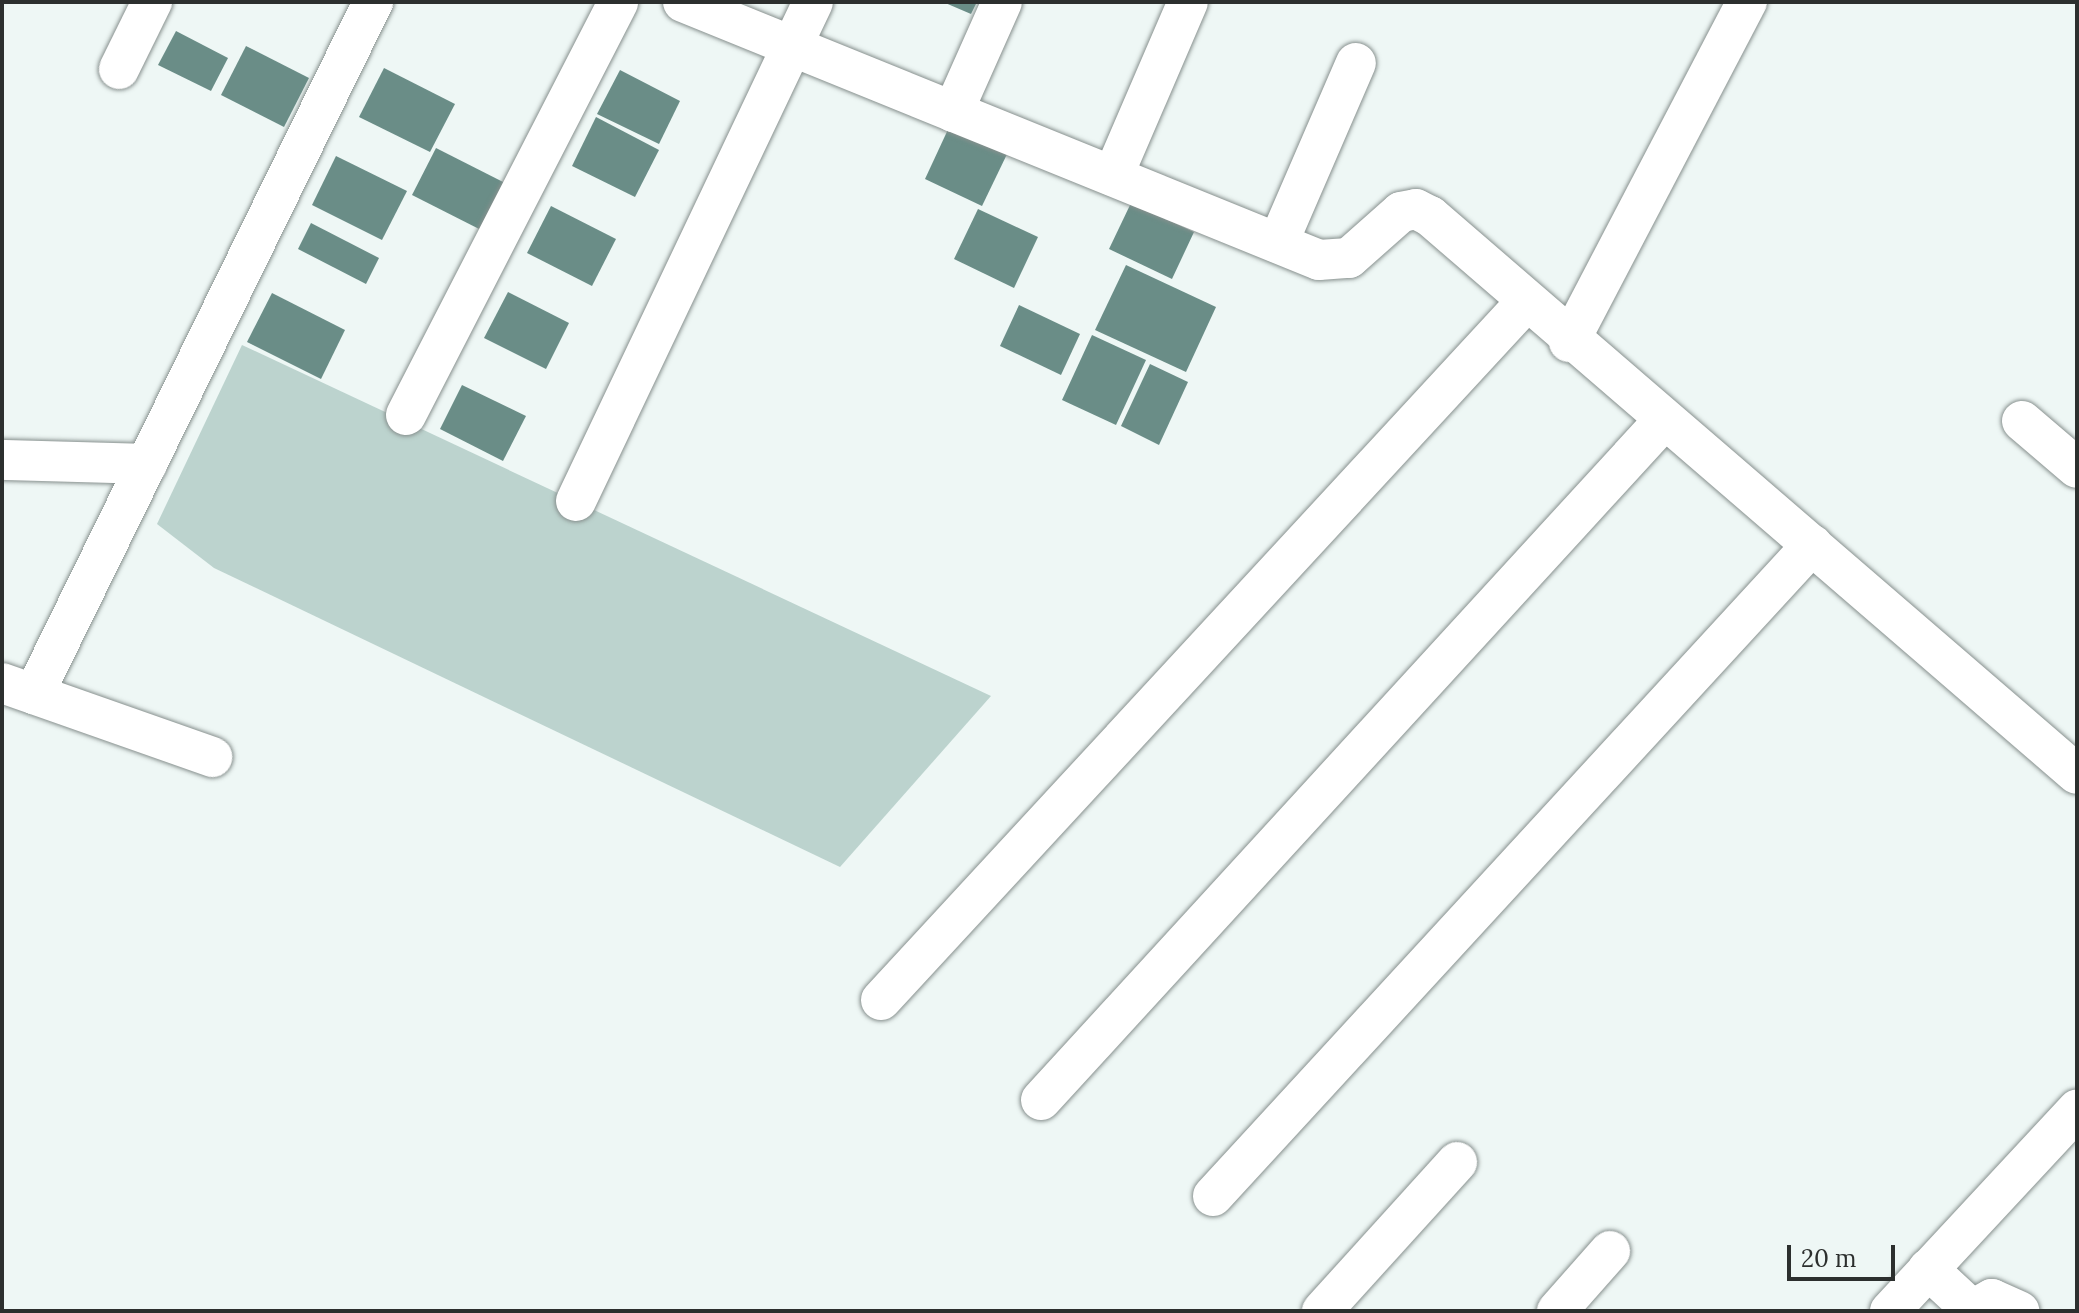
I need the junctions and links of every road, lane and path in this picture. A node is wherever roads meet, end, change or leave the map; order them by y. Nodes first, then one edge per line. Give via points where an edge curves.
1 (152, 2) edge
2 (373, 2) edge
3 (618, 2) edge
4 (683, 2) edge
5 (813, 2) edge
6 (1002, 2) edge
7 (1188, 2) edge
8 (1747, 2) edge
9 (794, 48) junction
10 (1356, 63) dead end
11 (119, 69) dead end
12 (953, 112) junction
13 (1113, 176) junction
14 (1278, 243) junction
15 (1526, 302) junction
16 (1569, 342) junction
17 (406, 415) dead end
18 (1664, 420) junction
19 (2022, 421) dead end
20 (2, 460) edge
21 (147, 464) junction
22 (2077, 468) edge
23 (576, 501) dead end
24 (1812, 545) junction
25 (18, 689) edge
26 (212, 757) dead end
27 (2077, 774) edge
28 (881, 1000) dead end
29 (1041, 1100) dead end
30 (2077, 1110) edge
31 (1457, 1162) dead end
32 (1213, 1196) dead end
33 (1610, 1251) dead end
34 (1928, 1269) junction
35 (1970, 1310) edge
36 (1322, 1311) edge
37 (1557, 1311) edge
38 (1890, 1311) edge
39 (2019, 1311) edge

1 - 11 street
2 - 21 street
3 - 17 street
4 - 9 street
5 - 9 street
6 - 12 street
7 - 13 street
8 - 16 street
9 - 12 street
9 - 23 street
10 - 14 street
12 - 13 street
13 - 14 street
14 - 15 street via 1319,260 1341,260 1401,212 1416,209
15 - 16 street
15 - 28 street
16 - 18 street
18 - 24 street
18 - 29 street
19 - 22 street
20 - 21 street
21 - 25 street
24 - 27 street
24 - 32 street
25 - 26 street
30 - 34 street
31 - 36 street
33 - 37 street
34 - 35 street
34 - 38 street
35 - 39 street via 1992,1299

